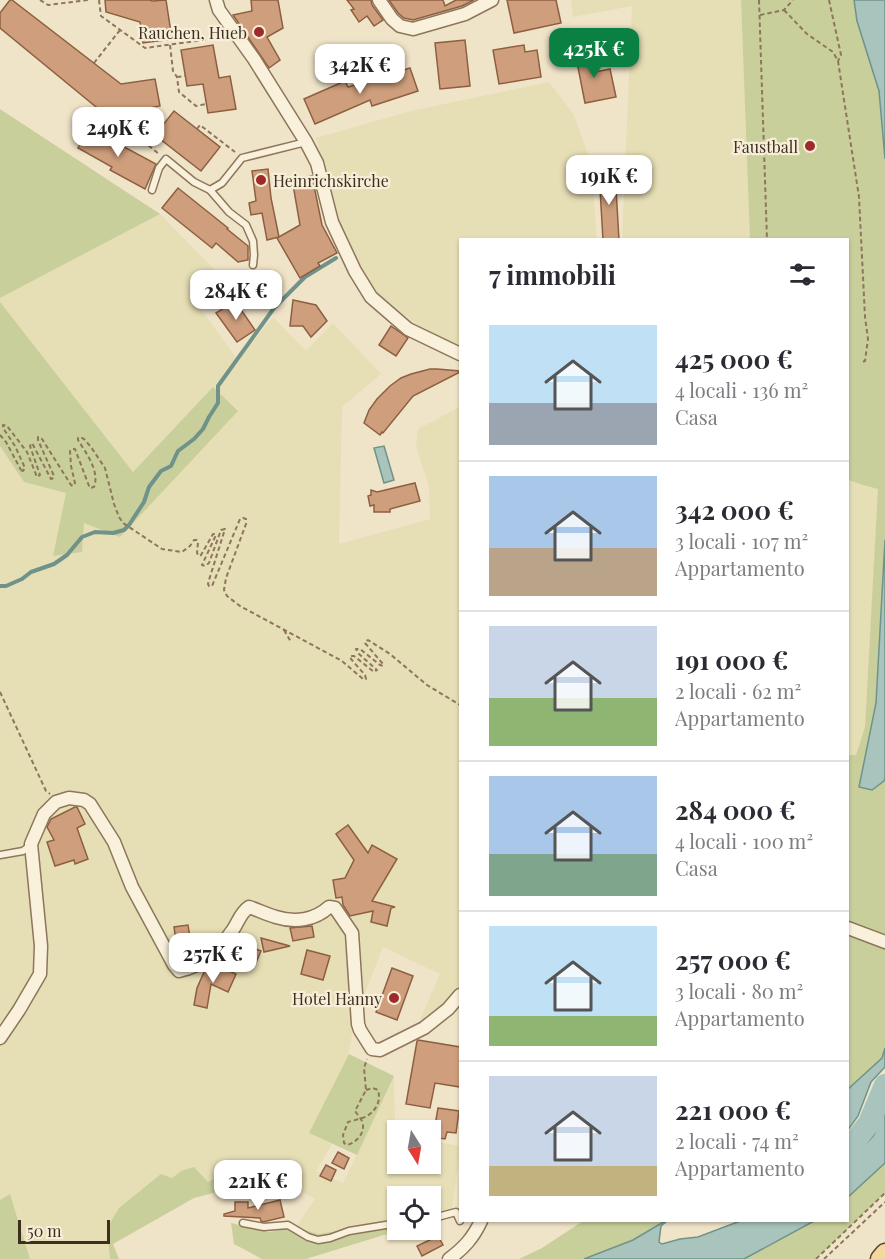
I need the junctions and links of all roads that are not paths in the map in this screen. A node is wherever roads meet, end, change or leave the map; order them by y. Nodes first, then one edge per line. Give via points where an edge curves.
1 (216, 0) edge
2 (379, 0) edge
3 (492, 0) edge
4 (306, 142) junction
5 (152, 190) dead end
6 (210, 190) junction
7 (253, 265) dead end
8 (459, 354) edge
9 (31, 844) junction
10 (0, 855) edge
11 (849, 927) edge
12 (885, 942) edge
13 (459, 996) edge
14 (0, 1038) edge
15 (441, 1216) edge
16 (459, 1217) edge
17 (243, 1223) dead end
18 (387, 1224) edge
19 (479, 1226) edge
20 (885, 1254) edge
21 (452, 1257) edge
22 (880, 1259) edge

1 - 4 street
2 - 3 street via 400,26 413,29 465,14
4 - 6 lane via 242,158 222,183
4 - 8 street via 317,163 332,222 371,297 408,329
5 - 6 lane via 166,159
6 - 7 lane via 246,225 253,241
9 - 10 lane via 23,851
9 - 13 street via 44,814 56,802 69,798 90,804 114,842 132,887 179,971 219,950 249,907 284,919 312,918 329,907 335,908 352,933 359,1028 374,1049 392,1045 423,1028
9 - 14 street via 40,974
11 - 12 street
15 - 16 lane via 456,1212
17 - 18 lane via 264,1227 288,1225 318,1240
19 - 21 street
20 - 22 main road

